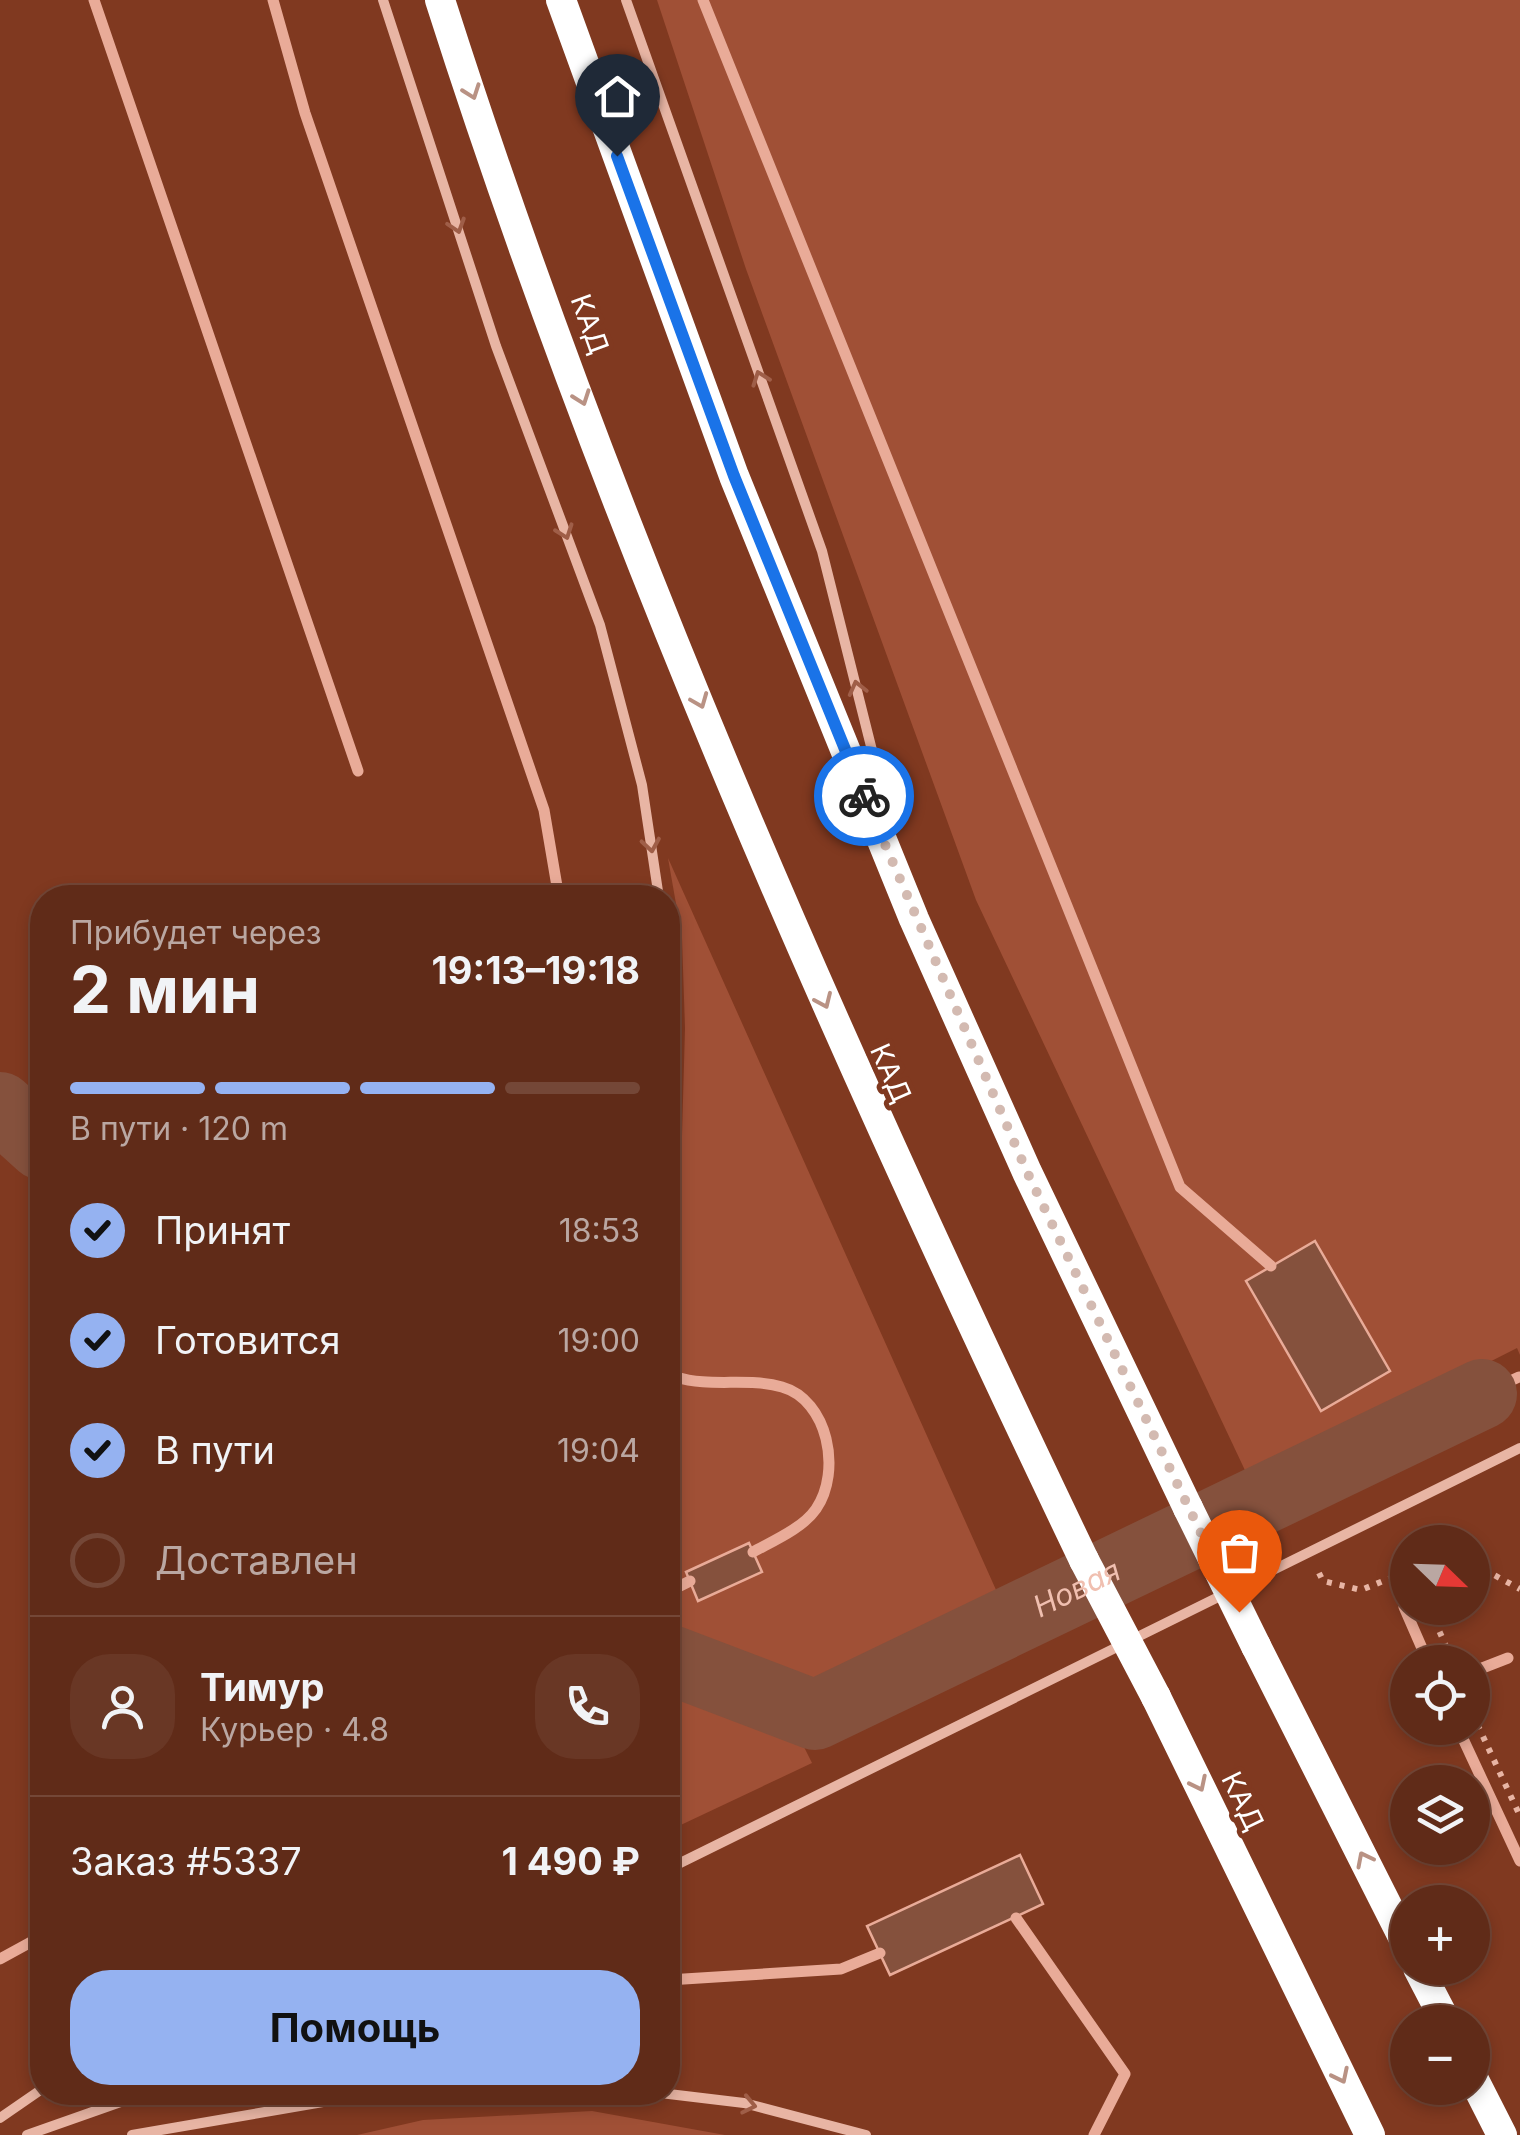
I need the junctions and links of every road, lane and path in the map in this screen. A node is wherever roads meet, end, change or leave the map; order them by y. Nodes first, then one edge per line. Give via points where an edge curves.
1 (383, 0) edge
2 (440, 0) edge
3 (561, 0) edge
4 (626, 0) edge
5 (657, 885) edge
6 (914, 919) junction
7 (1520, 1448) edge
8 (1308, 1552) junction
9 (1490, 1572) edge
10 (1390, 1578) edge
11 (1520, 1588) edge
12 (1487, 1745) edge
13 (1520, 1816) edge
14 (680, 1863) edge
15 (1390, 1910) edge
16 (680, 2095) edge
17 (30, 2097) edge
18 (112, 2105) edge
19 (306, 2105) edge
20 (1487, 2105) edge
21 (0, 2118) edge
22 (27, 2135) edge
23 (132, 2135) edge
24 (866, 2135) edge
25 (1370, 2135) edge
26 (1502, 2135) edge

1 -> 5 street via 496,346 600,625 642,786
2 -> 25 highway, КАД, bridge via 625,518 802,952 1084,1560
3 - 6 highway via 734,476
6 -> 4 street via 822,551
15 -> 6 highway, bridge via 1188,1508
7 - 8 street
8 - 10 path via 1323,1581 1360,1590
8 - 14 street
9 - 11 path
12 - 13 path
16 -> 24 street via 744,2103
17 - 21 street
18 - 22 street
19 - 23 street
20 - 26 highway

